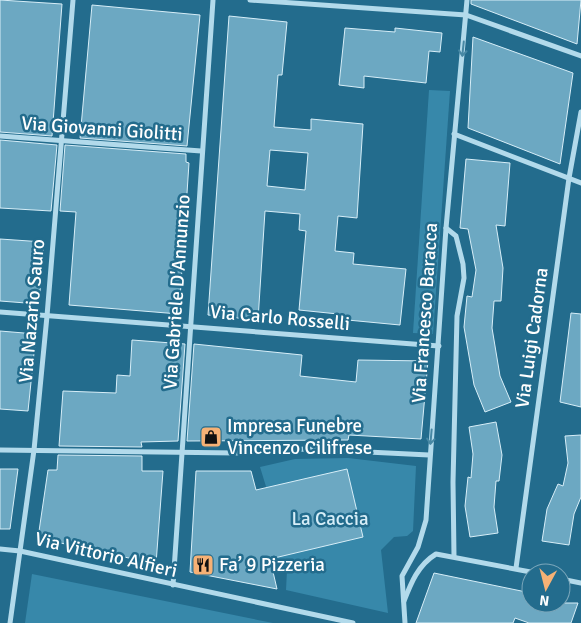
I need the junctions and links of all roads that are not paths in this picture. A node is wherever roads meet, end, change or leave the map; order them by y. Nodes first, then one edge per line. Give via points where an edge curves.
1 (73, 0) edge
2 (213, 0) edge
3 (250, 0) edge
4 (467, 0) edge
5 (337, 3) edge
6 (466, 15) junction
7 (581, 56) edge
8 (581, 112) edge
9 (454, 134) junction
10 (0, 136) edge
11 (60, 141) junction
12 (201, 151) junction
13 (569, 178) junction
14 (581, 183) edge
15 (446, 228) junction
16 (0, 312) edge
17 (48, 316) junction
18 (190, 325) junction
19 (439, 346) junction
20 (0, 450) edge
21 (34, 450) junction
22 (182, 452) junction
23 (429, 455) junction
24 (0, 549) edge
25 (20, 551) junction
26 (454, 556) junction
27 (516, 568) junction
28 (521, 569) edge
29 (173, 586) junction
30 (402, 604) junction
31 (10, 623) edge
32 (353, 623) edge
33 (405, 623) edge

1 - 11 street, Via Nazario Sauro
2 - 12 street, Via Gabriele D'Annunzio
3 - 5 street
4 - 6 street, Via Francesco Baracca
5 - 6 street
6 - 7 street
6 -> 9 street, Via Francesco Baracca
8 - 13 street, Via Luigi Cadorna
9 - 13 street
9 - 15 street, Via Francesco Baracca
10 - 11 street, Via Giovanni Giolitti
11 - 12 street, Via Giovanni Giolitti
11 - 17 street, Via Nazario Sauro
12 - 18 street, Via Gabriele D'Annunzio
13 - 14 street
13 - 27 street, Via Luigi Cadorna
15 - 19 street, Via Francesco Baracca
15 - 26 street via 456,236 464,278 457,316
16 - 17 street, Via Carlo Rosselli
17 - 18 street, Via Carlo Rosselli
17 - 21 street, Via Nazario Sauro
18 - 19 street, Via Carlo Rosselli
18 - 22 street, Via Gabriele D'Annunzio
19 -> 23 street, Via Francesco Baracca
20 - 21 street
21 - 22 street
21 - 25 street, Via Nazario Sauro
22 - 23 street via 306,449
22 - 29 street, Via Gabriele D'Annunzio
23 - 30 street, Via Francesco Baracca via 426,526 402,576
24 - 25 street, Via Vittorio Alfieri
25 - 29 street, Via Vittorio Alfieri
25 - 31 street, Via Nazario Sauro
26 - 27 street
26 - 30 street via 436,554 425,560
27 - 28 street
29 - 32 street, Via Vittorio Alfieri
30 - 33 street, Via Francesco Baracca

